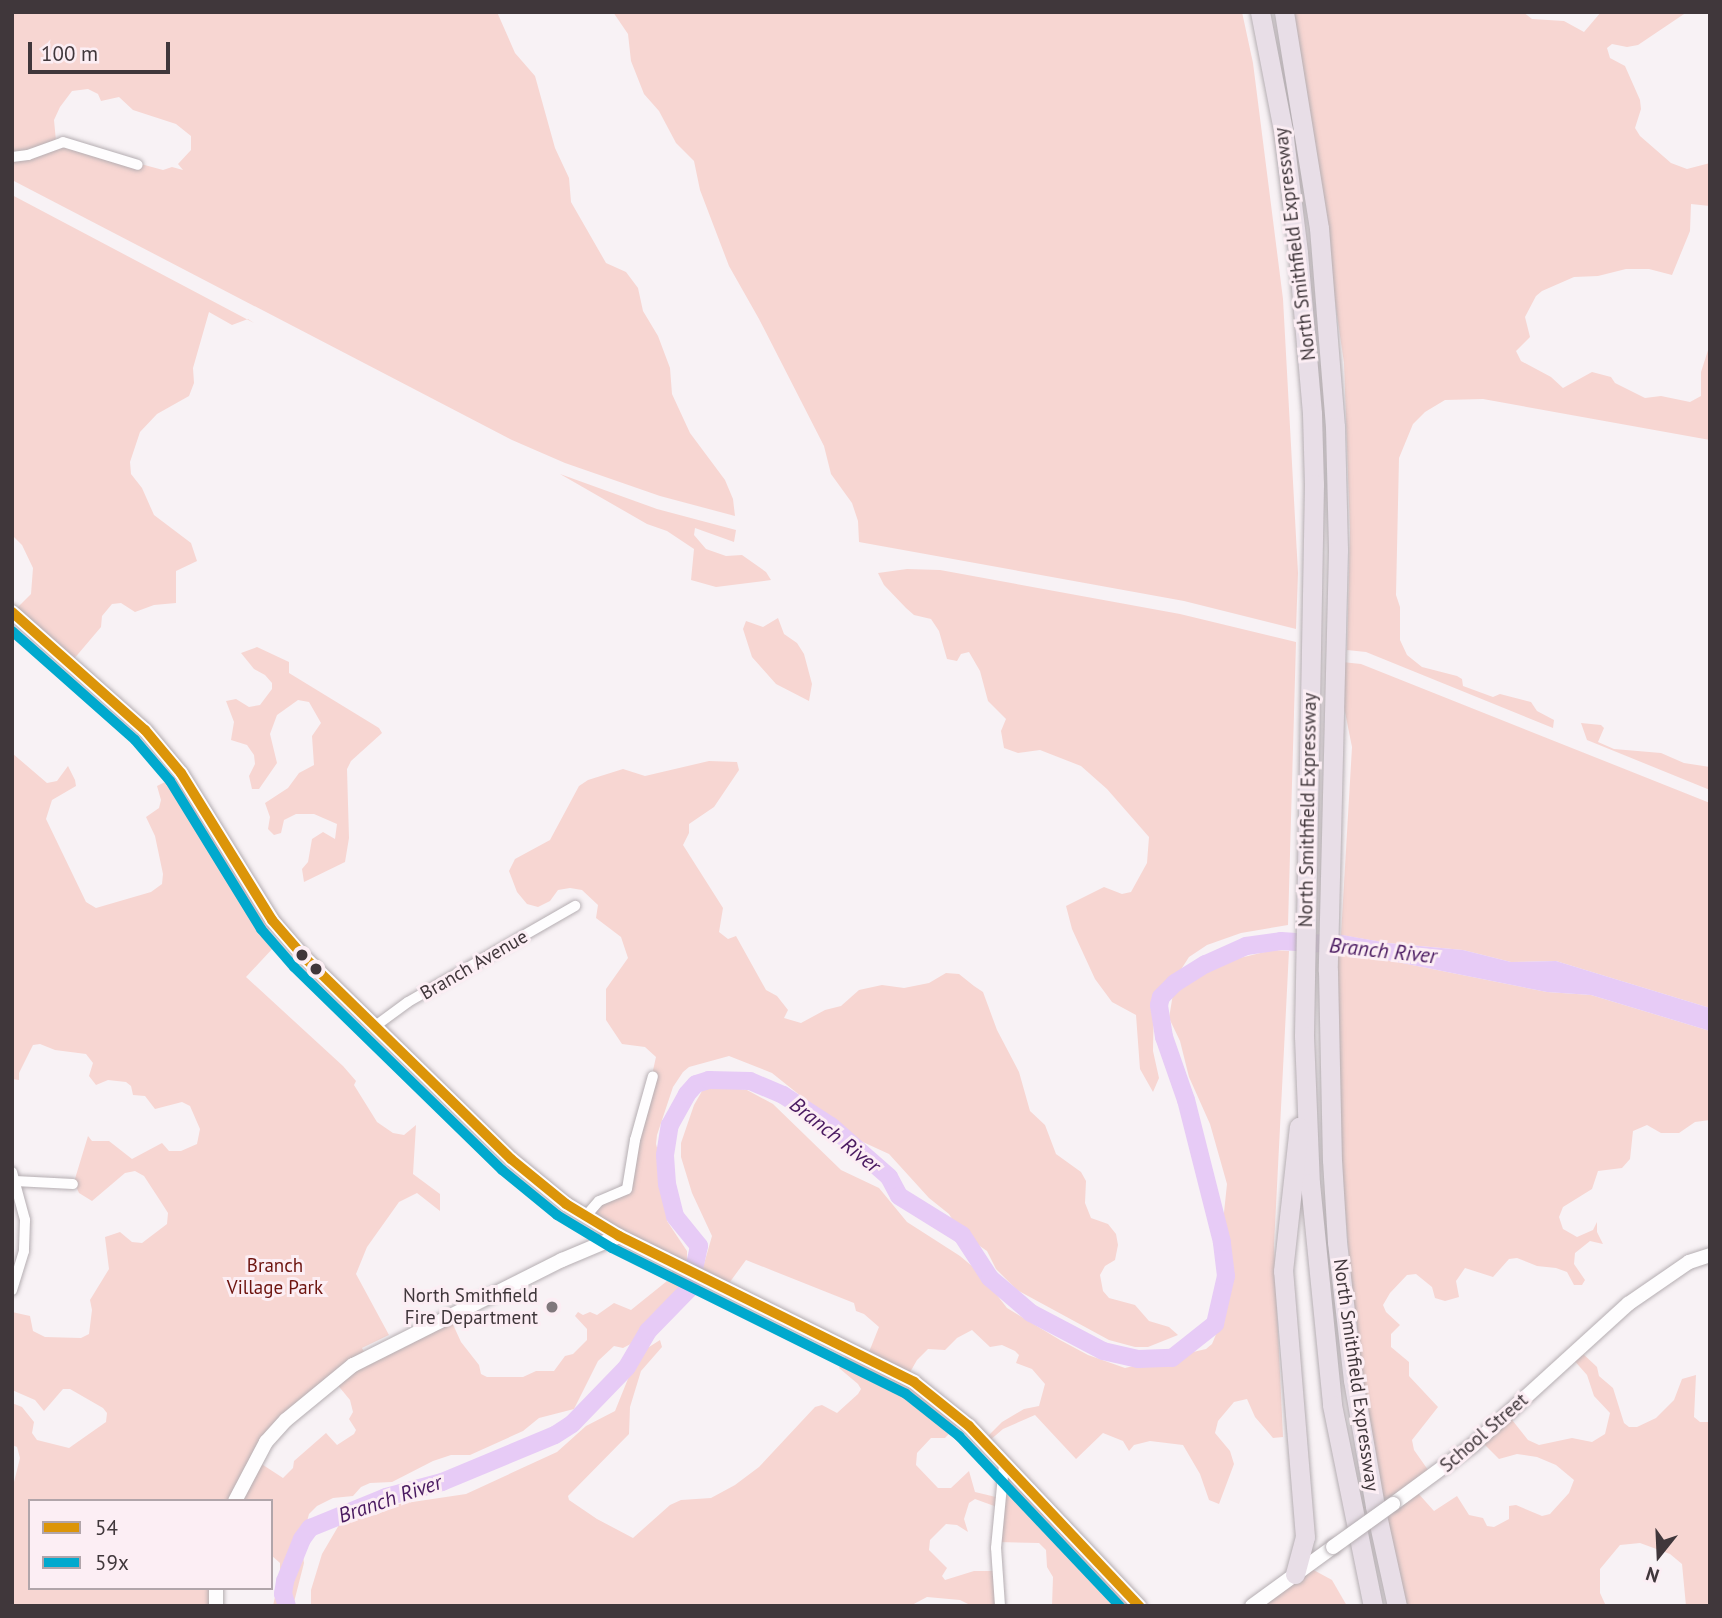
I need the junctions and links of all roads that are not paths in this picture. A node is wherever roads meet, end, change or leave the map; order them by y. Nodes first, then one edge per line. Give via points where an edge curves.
1 (1261, 12) edge
2 (1284, 12) edge
3 (12, 157) edge
4 (138, 165) dead end
5 (12, 612) edge
6 (575, 906) dead end
7 (374, 1027) junction
8 (653, 1076) dead end
9 (1306, 1088) junction
10 (14, 1177) edge
11 (73, 1184) dead end
12 (585, 1217) junction
13 (619, 1236) junction
14 (1710, 1255) edge
15 (12, 1290) edge
16 (1004, 1465) junction
17 (236, 1499) edge
18 (1295, 1574) junction
19 (1000, 1606) edge
20 (1139, 1606) edge
21 (1252, 1606) edge
22 (1373, 1606) edge
23 (1397, 1606) edge

1 - 9 highway, North Smithfield Expressway via 1283,130 1312,414
2 - 23 highway, North Smithfield Expressway via 1320,241 1334,419 1338,551 1328,971 1332,1160 1344,1307 1364,1446
3 - 4 street via 63,142
5 - 7 main road via 145,730 181,773 272,920
6 - 7 street, Branch Avenue via 408,1002
7 - 12 main road via 511,1159
8 - 12 street via 627,1189 599,1201
9 - 18 highway via 1296,1139 1283,1271 1305,1537
9 - 22 highway, North Smithfield Expressway via 1315,1249 1332,1405
10 - 11 street
10 - 15 street via 25,1220 24,1251
12 - 13 main road
13 - 16 main road via 914,1382 969,1426
13 - 17 main road via 354,1365 279,1427
14 - 18 main road, School Street, bridge via 1680,1268 1628,1304 1474,1445
16 - 19 street via 996,1548
16 - 20 main road
18 - 21 main road, School Street

